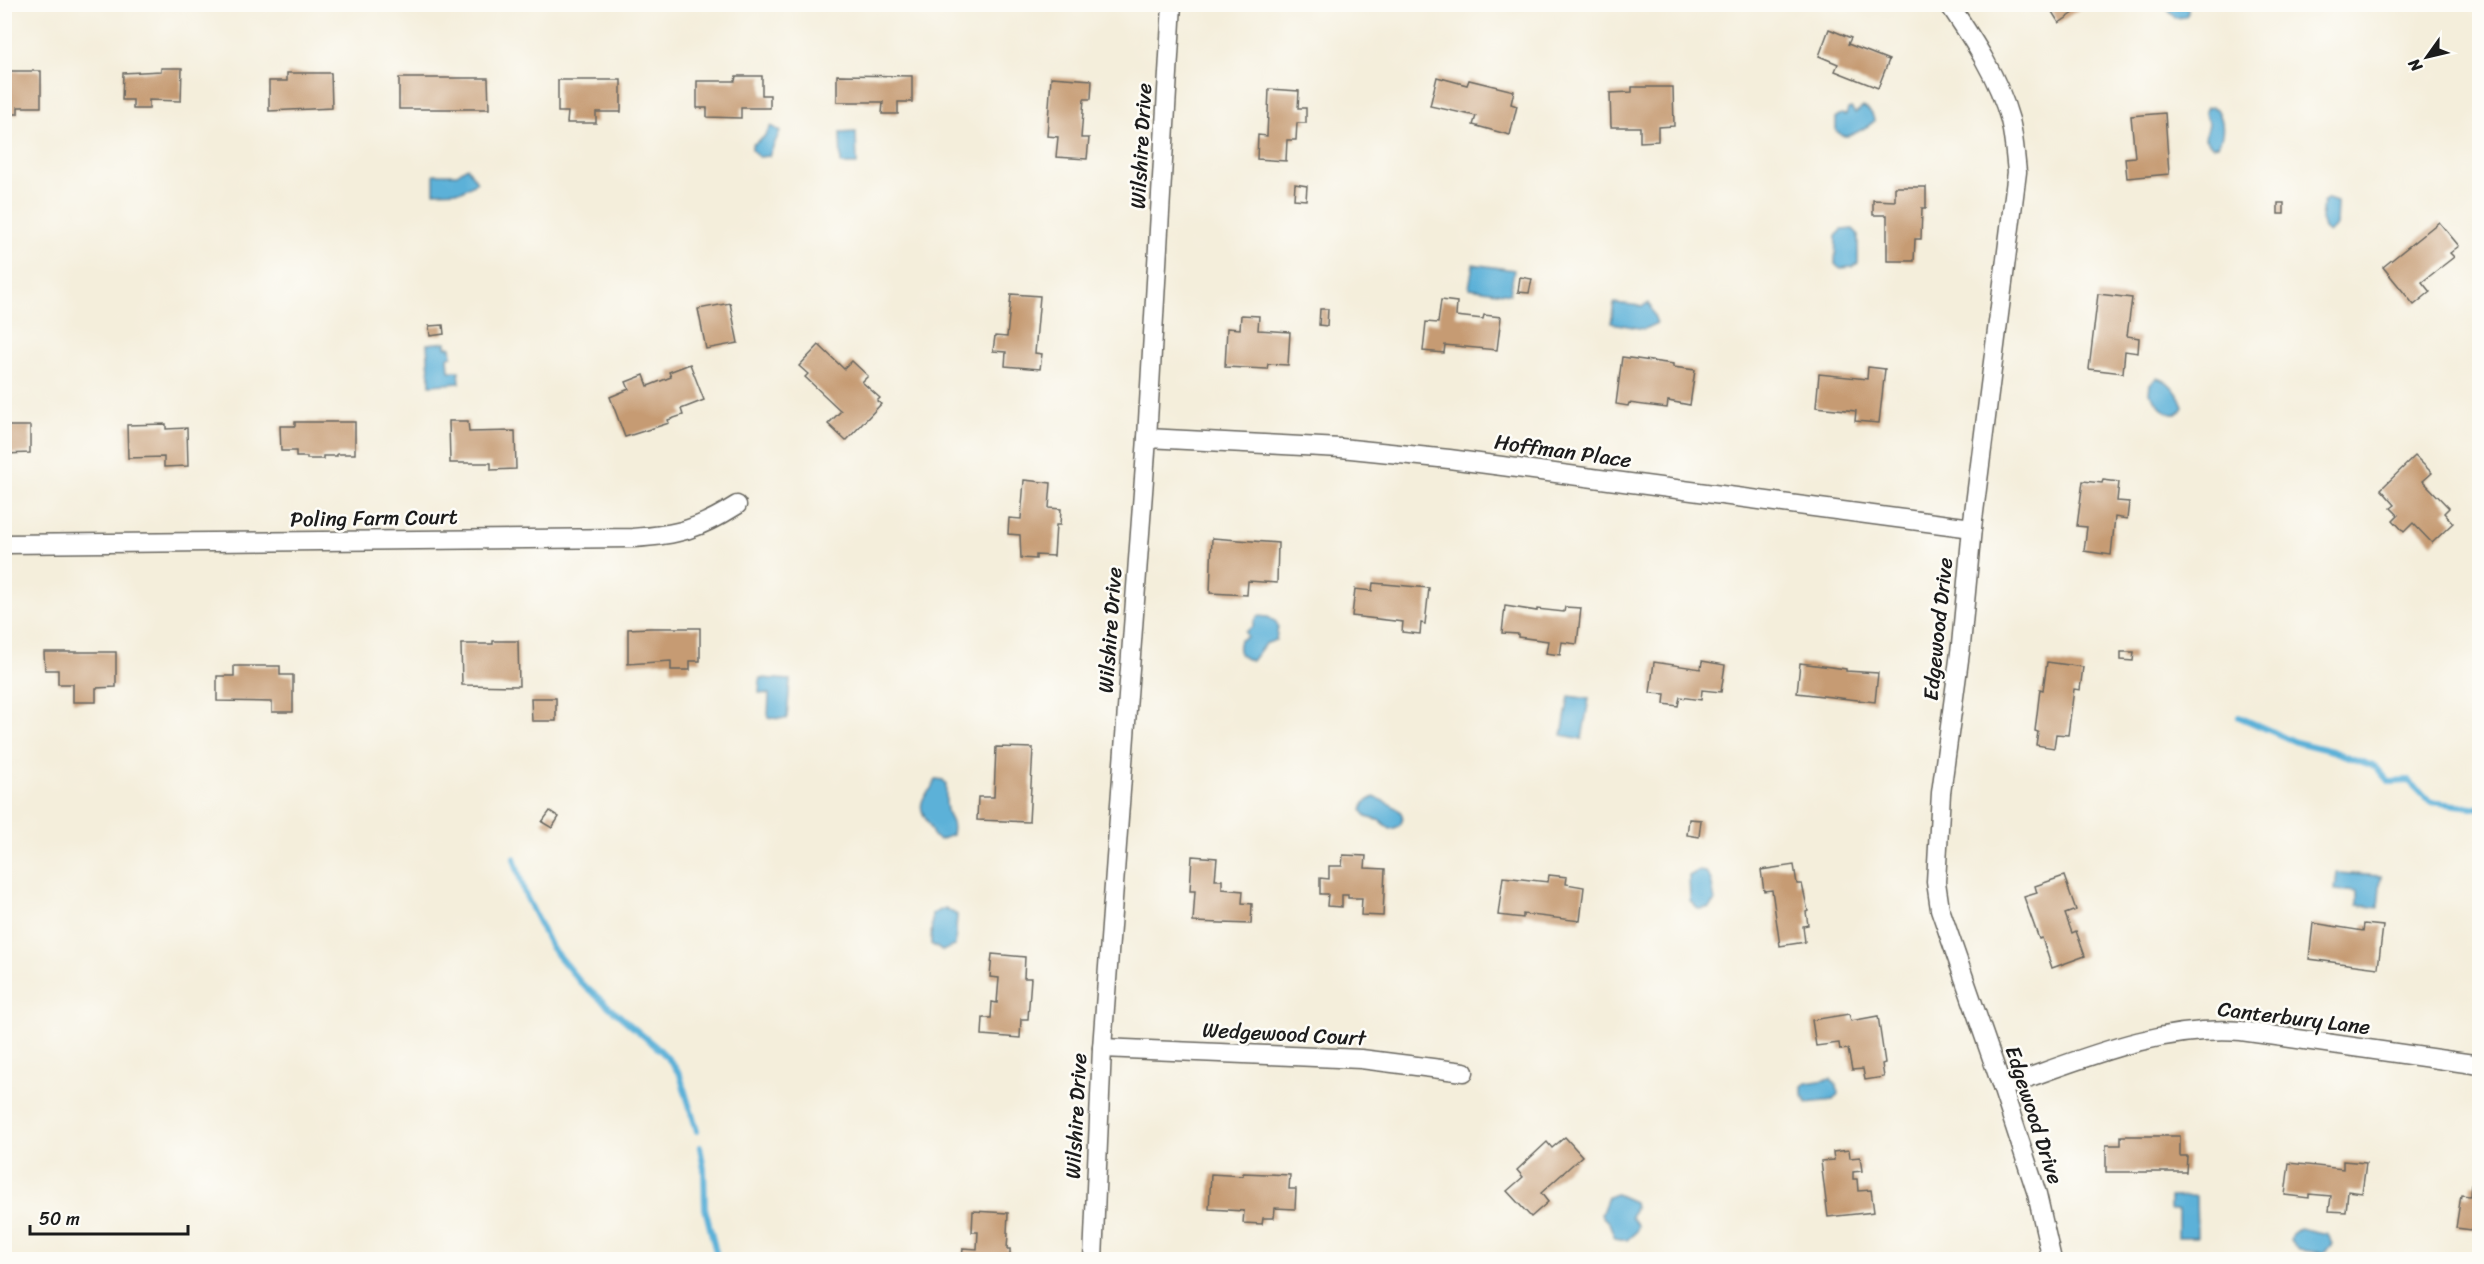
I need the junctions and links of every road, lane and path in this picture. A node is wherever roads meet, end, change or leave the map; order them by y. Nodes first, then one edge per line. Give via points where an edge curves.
1 (1172, 4) edge
2 (1949, 4) edge
3 (1147, 438) junction
4 (737, 505) dead end
5 (1972, 528) junction
6 (4, 544) edge
7 (1102, 1048) junction
8 (2480, 1065) edge
9 (1464, 1072) dead end
10 (2002, 1087) junction
11 (1092, 1260) edge
12 (2052, 1260) edge

1 - 3 street, Wilshire Drive
2 - 5 street, Edgewood Drive via 1994,77 2010,122 2017,172
3 - 5 street, Hoffman Place via 1341,448 1449,459
3 - 7 street, Wilshire Drive
4 - 6 street, Poling Farm Court via 709,523 689,530 633,538
5 - 10 street, Edgewood Drive via 1941,793 1936,882 1940,909
7 - 9 street, Wedgewood Court via 1361,1059
7 - 11 street, Wilshire Drive
8 - 10 street, Canterbury Lane via 2212,1029 2174,1032 2129,1044
10 - 12 street, Edgewood Drive via 2037,1194

